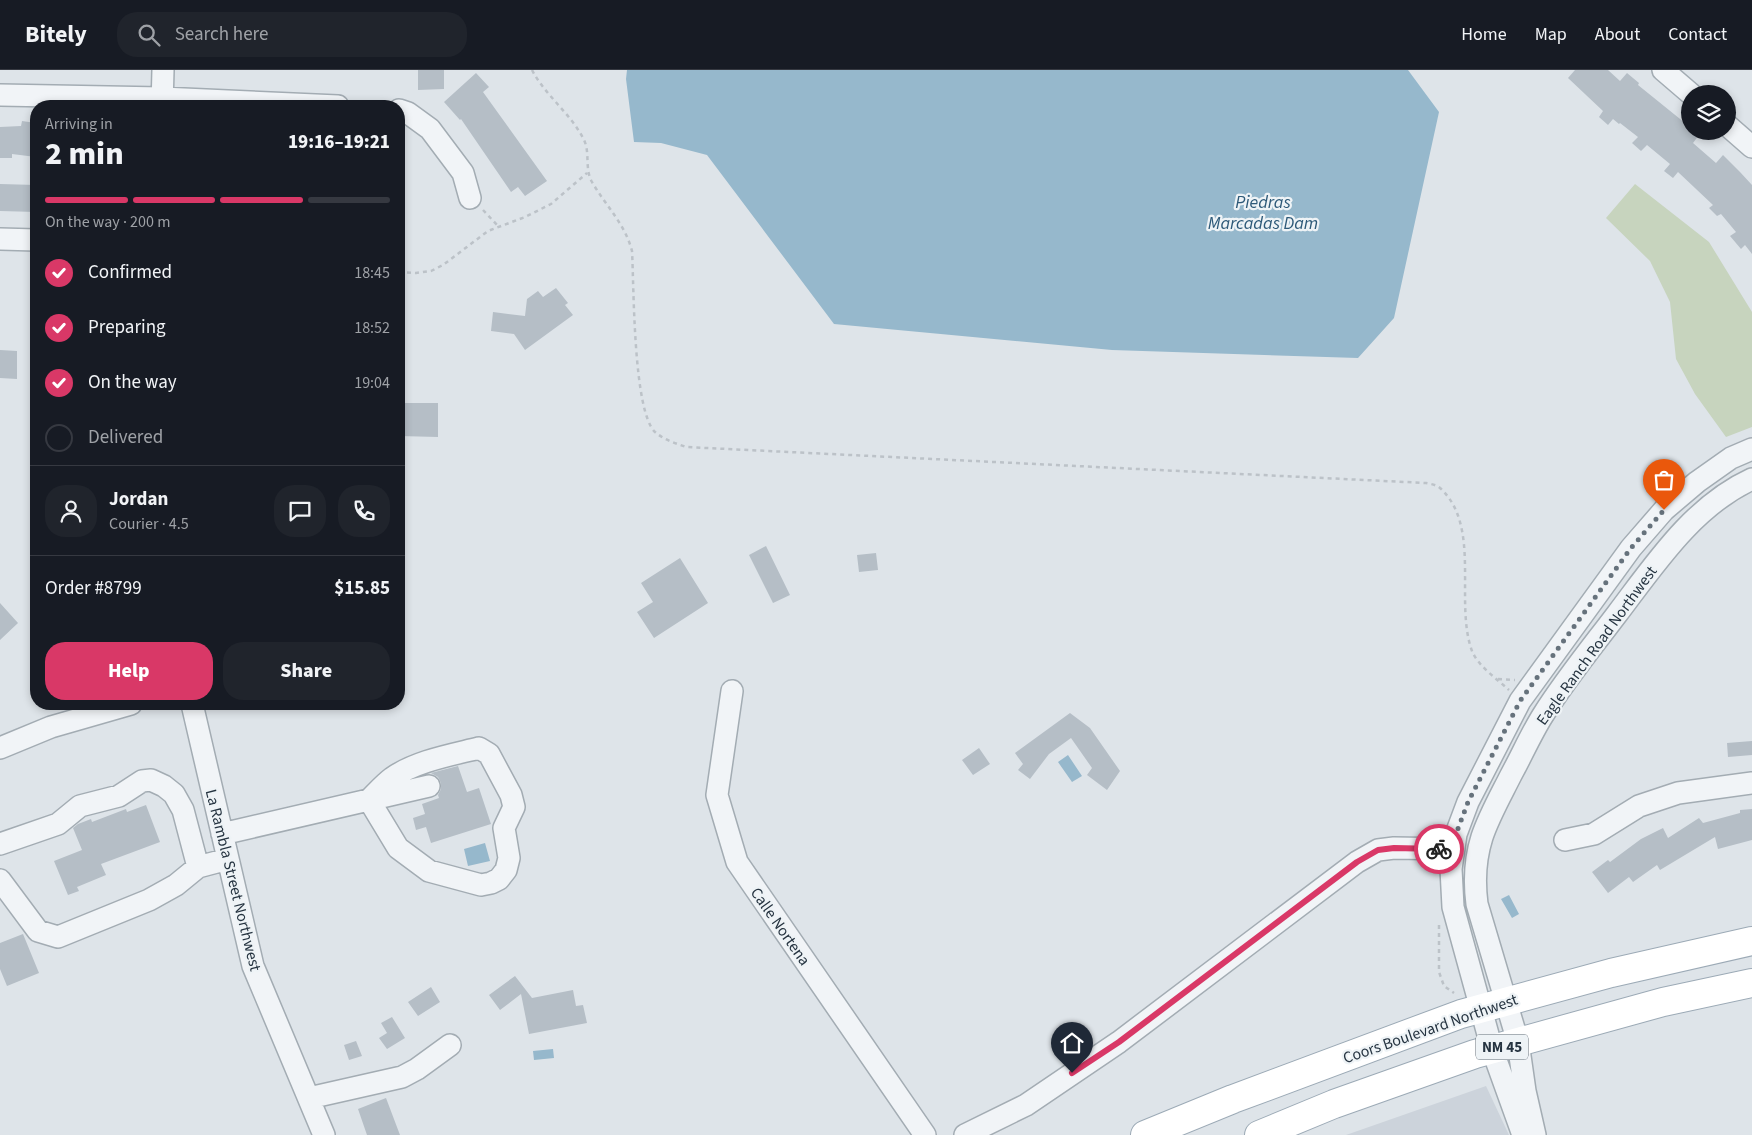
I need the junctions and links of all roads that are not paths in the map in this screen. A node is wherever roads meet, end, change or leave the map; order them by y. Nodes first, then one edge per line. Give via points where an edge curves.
1 (163, 70) edge
2 (1664, 70) edge
3 (1681, 85) edge
4 (0, 95) edge
5 (116, 100) edge
6 (162, 100) edge
7 (405, 112) edge
8 (1736, 133) edge
9 (1752, 147) edge
10 (470, 198) road end
11 (0, 239) edge
12 (30, 240) edge
13 (1752, 449) edge
14 (1752, 479) edge
15 (732, 691) dead end
16 (110, 710) edge
17 (193, 710) edge
18 (0, 748) edge
19 (1752, 783) edge
20 (429, 786) dead end
21 (369, 800) junction
22 (222, 834) junction
23 (1565, 840) dead end
24 (0, 844) edge
25 (1454, 849) junction
26 (228, 859) junction
27 (198, 868) junction
28 (0, 880) edge
29 (1752, 941) edge
30 (1752, 983) edge
31 (1507, 1001) junction
32 (1481, 1008) junction
33 (1518, 1042) junction
34 (450, 1045) dead end
35 (1492, 1049) junction
36 (308, 1098) junction
37 (324, 1135) edge
38 (925, 1135) edge
39 (965, 1135) edge
40 (1145, 1135) edge
41 (1259, 1135) edge
42 (1523, 1135) edge
43 (1535, 1135) edge

1 - 6 street
2 - 3 street
4 - 5 street
7 - 10 street via 430,129 463,173
8 - 9 street
11 - 12 street
13 - 25 street, Eagle Ranch Road Northwest via 1732,458 1697,482 1664,510 1631,548 1520,701 1468,802
14 - 31 street, Eagle Ranch Road Northwest via 1713,503 1664,553 1542,716 1498,800 1482,837 1474,882 1477,904
15 - 38 street, Calle Nortena via 717,795 738,862
16 - 18 street via 51,727
17 - 22 street, La Rambla Street Northwest
19 - 23 street via 1678,793 1639,806 1594,834
20 - 21 street
21 - 21 street via 398,848 429,871 480,885 499,879 506,870 509,858 504,828 514,806 512,795 489,754 479,748 404,771
21 - 22 street
22 - 26 street, La Rambla Street Northwest
24 - 27 street via 58,824 80,806 119,796 142,781 152,780 174,794 183,810
25 - 32 street, Eagle Ranch Road Northwest via 1451,869 1453,907
25 - 39 street via 1378,850 1357,862 1119,1042 1026,1105
26 - 27 street
26 - 36 street, La Rambla Street Northwest via 253,966
27 - 28 street via 150,900 58,937 38,931
29 - 31 main road, Coors Boulevard Northwest / NM 45
30 - 33 main road, NM 45 via 1663,1002
31 - 32 main road, Coors Boulevard Northwest / NM 45
31 - 33 street, Eagle Ranch Road Northwest
32 - 35 street, Eagle Ranch Road Northwest
32 - 40 main road, Coors Boulevard Northwest / NM 45 via 1233,1098
33 - 35 main road, NM 45
33 - 43 street, Eagle Ranch Road Northwest
34 - 36 street via 402,1078
35 - 41 main road, NM 45 via 1334,1104
35 - 42 street, Eagle Ranch Road Northwest
36 - 37 street, La Rambla Street Northwest

